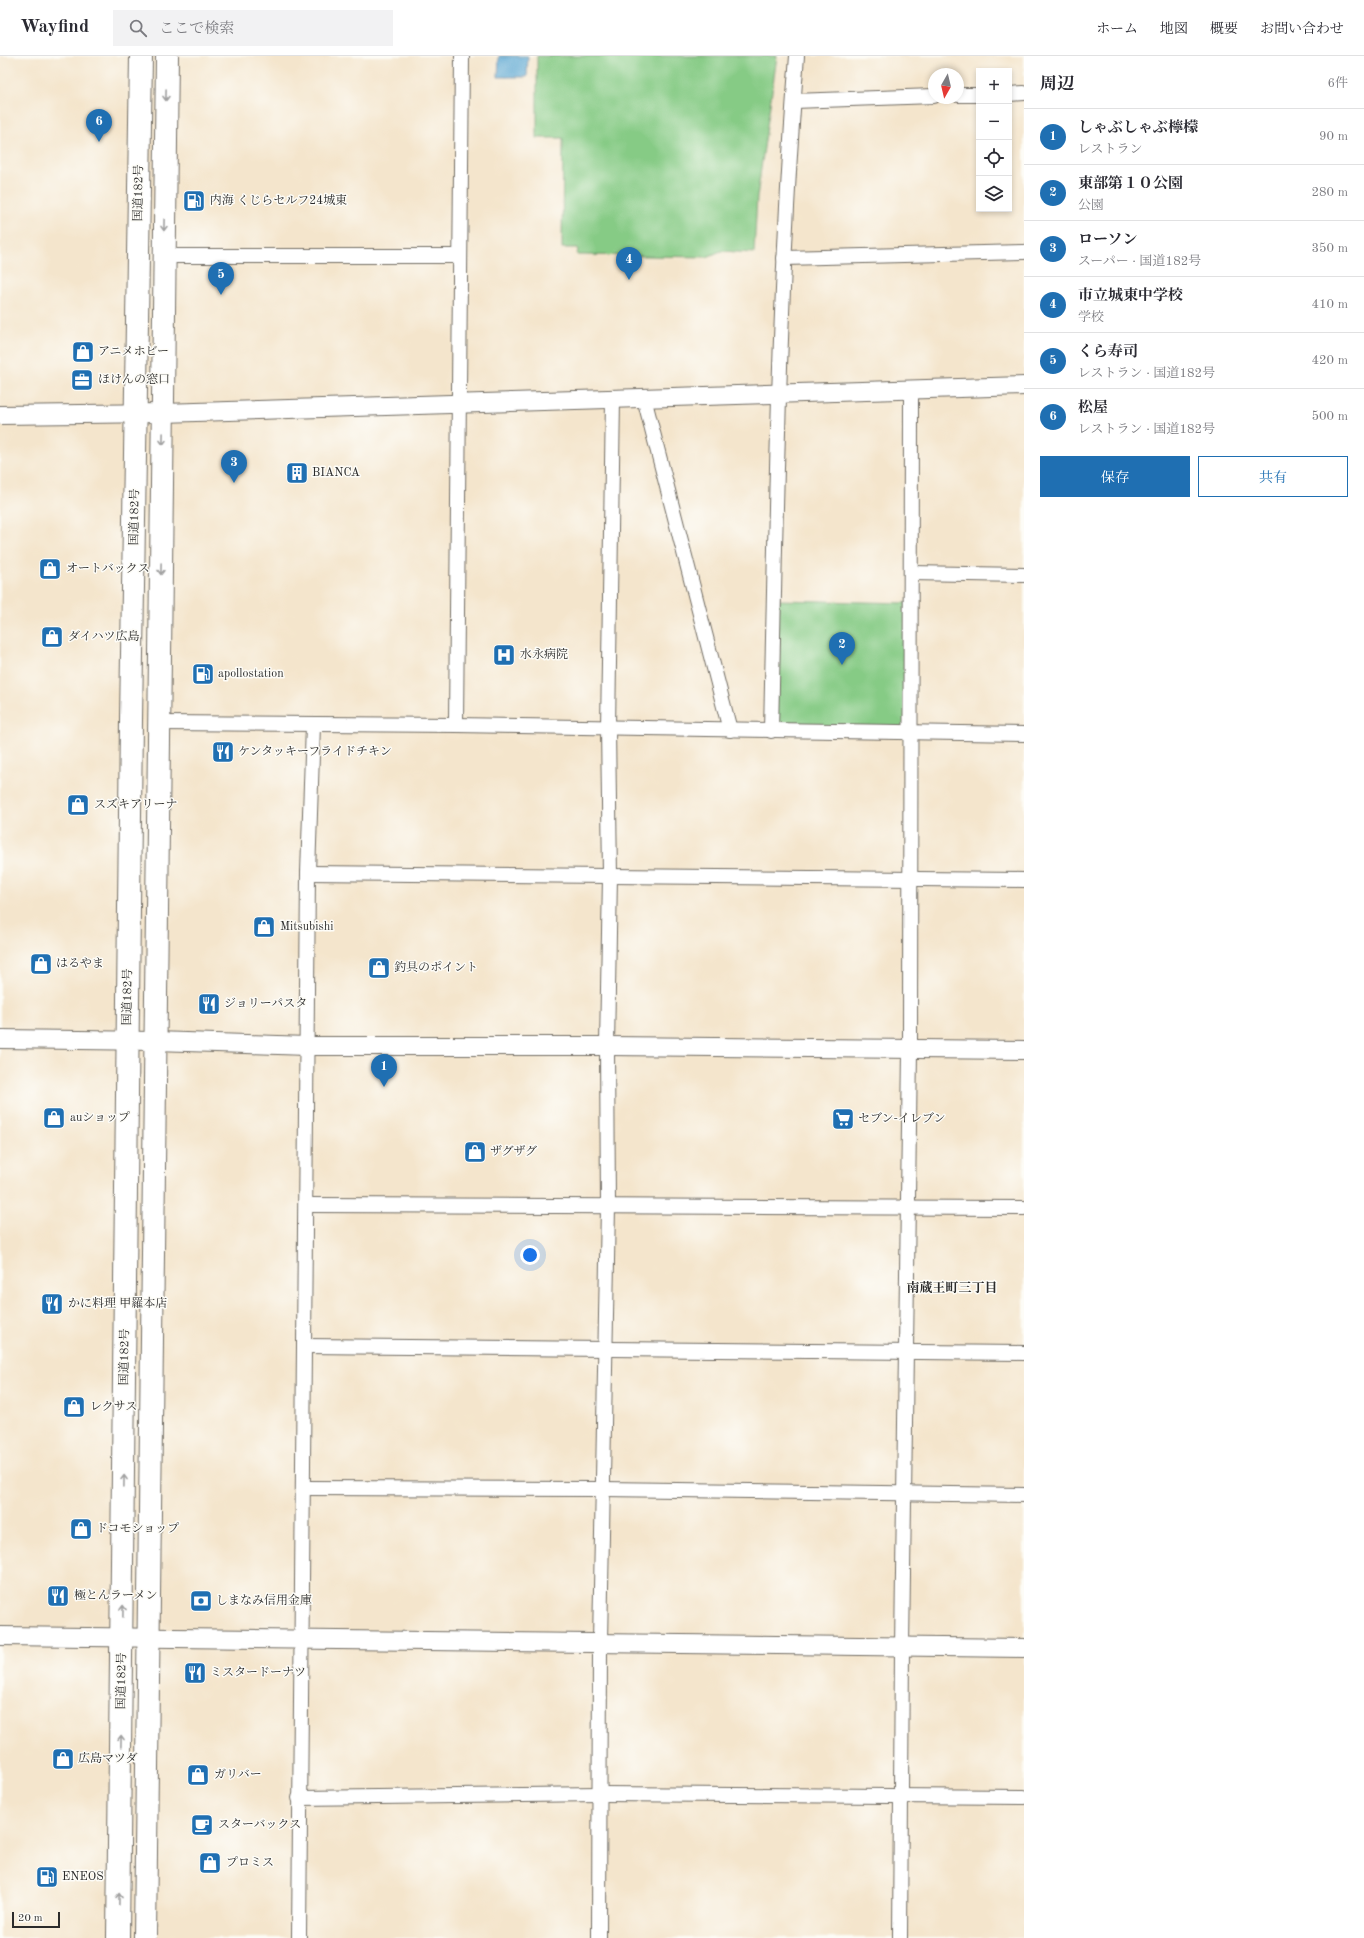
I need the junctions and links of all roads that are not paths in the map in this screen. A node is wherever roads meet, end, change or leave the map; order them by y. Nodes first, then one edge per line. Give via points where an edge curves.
1 (141, 56) edge
2 (167, 56) edge
3 (462, 56) edge
4 (797, 56) edge
5 (1024, 93) edge
6 (1012, 94) edge
7 (976, 95) edge
8 (928, 96) edge
9 (964, 96) edge
10 (794, 101) junction
11 (1024, 252) edge
12 (164, 256) junction
13 (459, 256) junction
14 (784, 258) junction
15 (1024, 386) edge
16 (911, 390) junction
17 (779, 394) junction
18 (644, 398) junction
19 (613, 399) junction
20 (457, 404) junction
21 (136, 413) junction
22 (163, 413) junction
23 (0, 415) edge
24 (912, 573) junction
25 (1024, 575) edge
26 (160, 723) junction
27 (313, 725) junction
28 (456, 725) junction
29 (608, 728) junction
30 (730, 730) junction
31 (771, 731) junction
32 (911, 732) junction
33 (1024, 734) edge
34 (308, 873) junction
35 (610, 876) junction
36 (910, 879) junction
37 (1024, 880) edge
38 (0, 1039) edge
39 (128, 1040) junction
40 (156, 1041) junction
41 (307, 1046) junction
42 (607, 1046) junction
43 (910, 1050) junction
44 (1024, 1050) edge
45 (306, 1205) junction
46 (608, 1206) junction
47 (908, 1206) junction
48 (1024, 1208) edge
49 (304, 1346) junction
50 (605, 1350) junction
51 (907, 1352) junction
52 (1024, 1353) edge
53 (303, 1488) junction
54 (603, 1489) junction
55 (905, 1494) junction
56 (1024, 1495) edge
57 (0, 1636) edge
58 (122, 1638) junction
59 (148, 1638) junction
60 (300, 1641) junction
61 (600, 1643) junction
62 (902, 1648) junction
63 (1024, 1648) edge
64 (600, 1794) junction
65 (901, 1796) junction
66 (1024, 1797) edge
67 (299, 1798) junction
68 (118, 1938) edge
69 (145, 1938) edge
70 (299, 1938) edge
71 (599, 1938) edge
72 (900, 1938) edge

1 - 21 highway, 国道182号
2 -> 12 highway, 国道182号
3 - 13 street
4 - 10 street
5 - 6 street
7 - 9 street
8 - 10 street
10 - 14 street
11 - 14 street
12 - 13 street
12 - 22 highway, 国道182号
13 - 20 street
14 - 17 street
15 - 16 street
16 - 17 street
16 - 24 street
17 - 18 street
17 - 31 street
18 - 19 street
18 - 30 street
19 - 20 street
19 - 29 street
20 - 22 street
20 - 28 street
21 - 22 street
21 - 23 street
21 - 39 highway, 国道182号
22 -> 26 highway, 国道182号
24 - 25 street
24 - 32 street
26 - 27 street
26 - 40 highway, 国道182号
27 - 28 street
27 - 34 street
28 - 29 street
29 - 30 street
29 - 35 street
30 - 31 street
31 - 32 street
32 - 33 street
32 - 36 street
34 - 35 street
34 - 41 street
35 - 36 street
35 - 42 street
36 - 37 street
36 - 43 street
38 - 39 street
39 - 40 street
58 -> 39 highway, 国道182号
40 - 41 street
40 - 59 highway, 国道182号
41 - 42 street
41 - 45 street
42 - 43 street
42 - 46 street
43 - 44 street
43 - 47 street
45 - 46 street
45 - 49 street
46 - 47 street
46 - 50 street
47 - 48 street
47 - 51 street
49 - 50 street
49 - 53 street
50 - 51 street
50 - 54 street
51 - 52 street
51 - 55 street
53 - 54 street
53 - 60 street
54 - 55 street
54 - 61 street
55 - 56 street
55 - 62 street
57 - 58 street
58 - 59 street
68 -> 58 highway, 国道182号
59 - 60 street
59 - 69 highway, 国道182号
60 - 61 street
60 - 67 street
61 - 62 street
61 - 64 street
62 - 63 street
62 - 65 street
64 - 65 street
64 - 67 street
64 - 71 street
65 - 66 street
65 - 72 street
67 - 70 street

